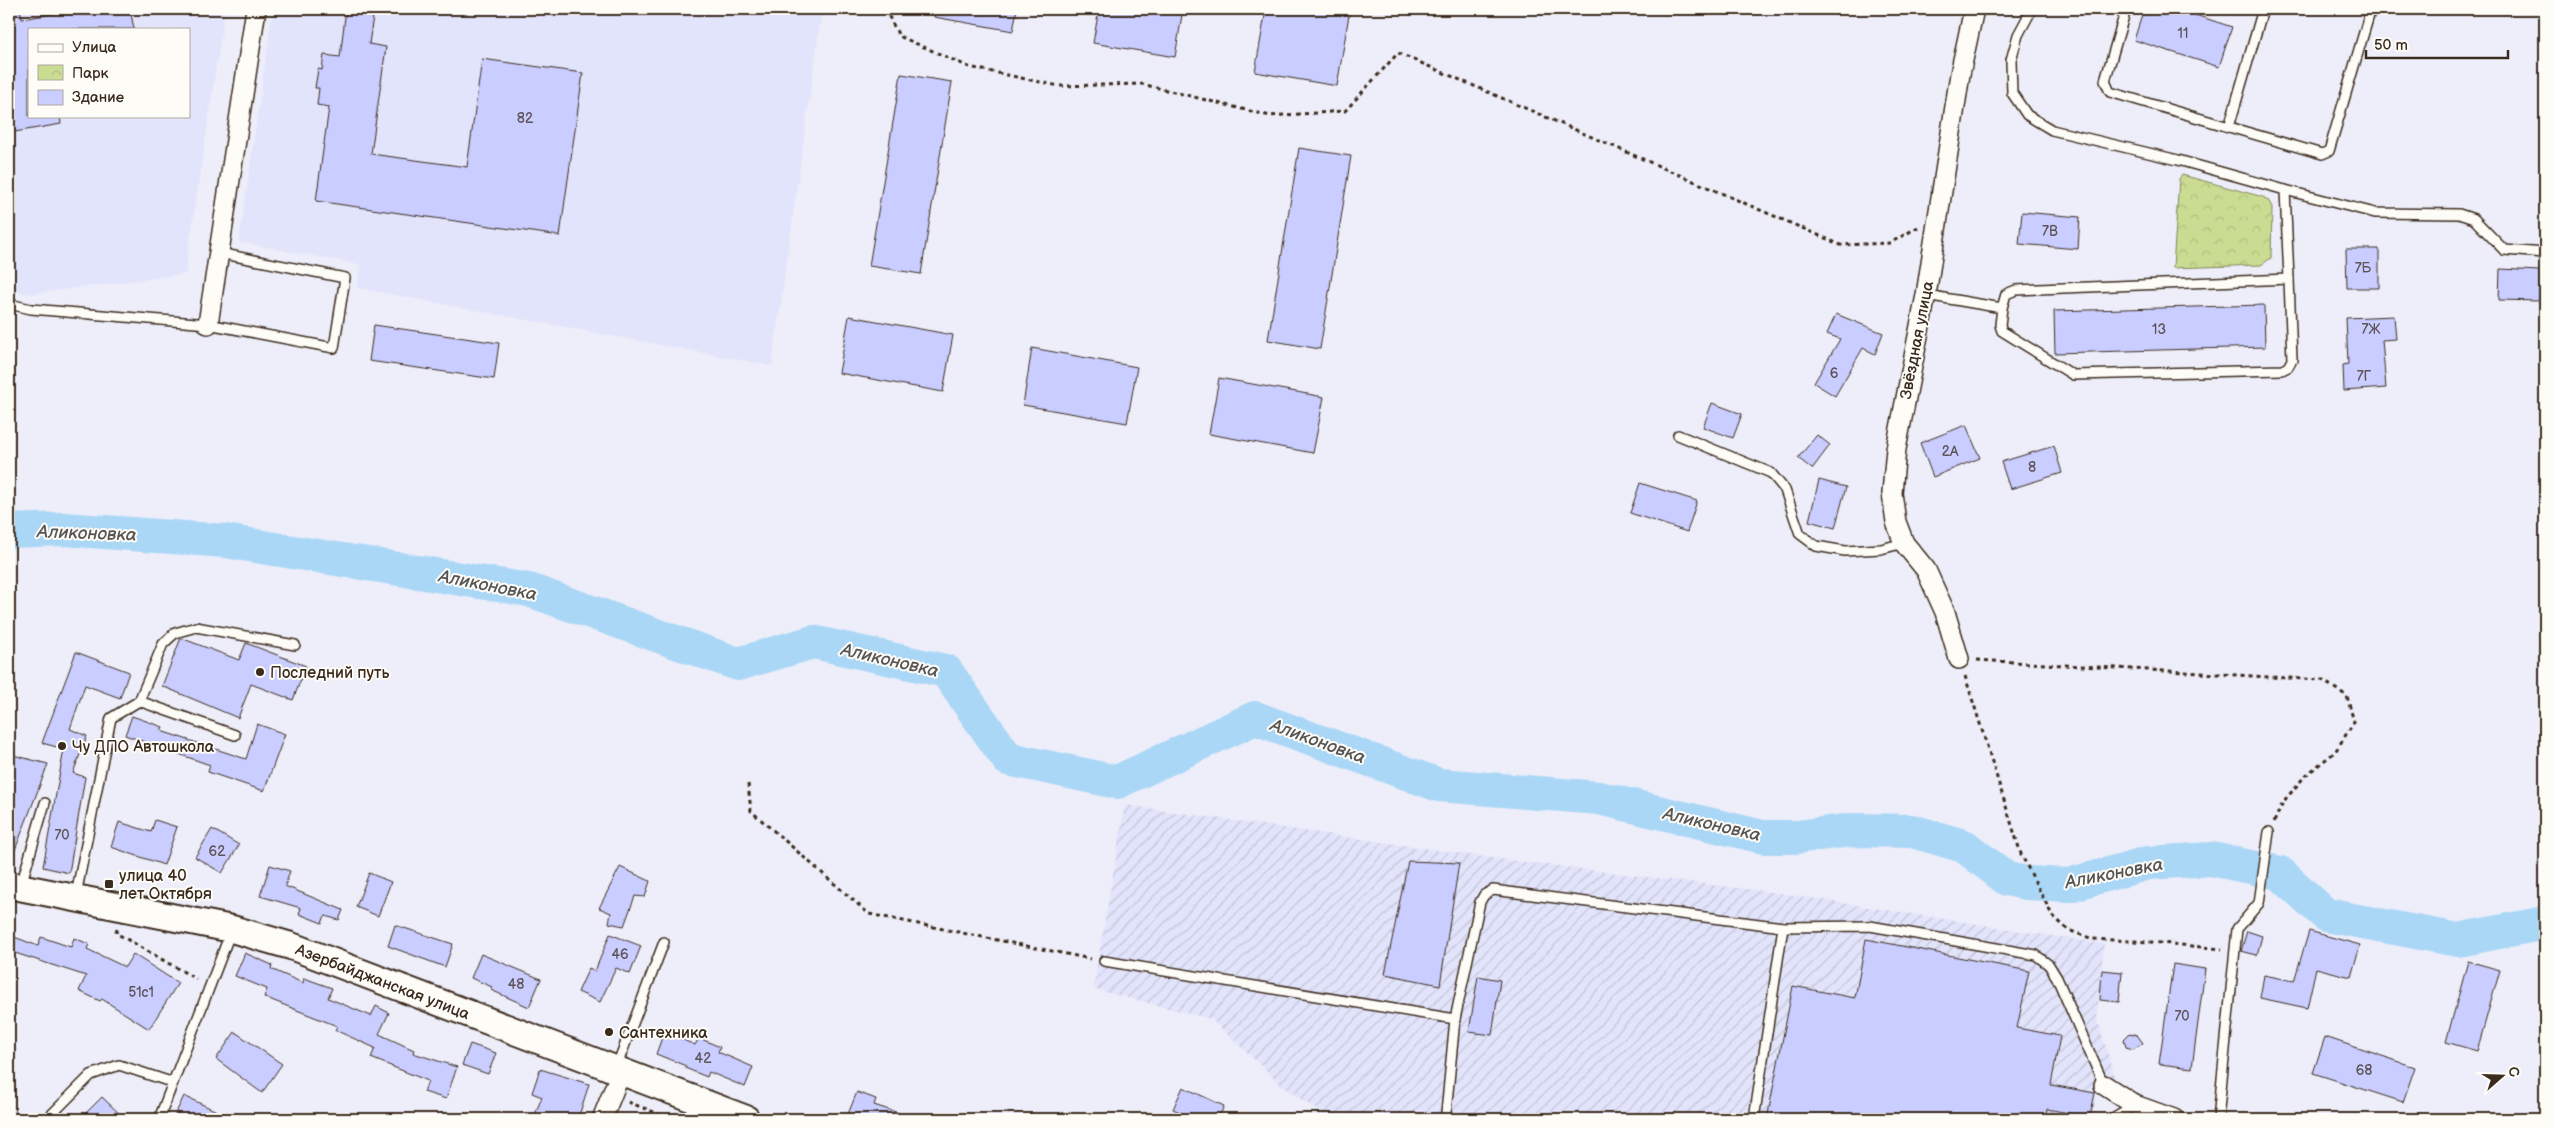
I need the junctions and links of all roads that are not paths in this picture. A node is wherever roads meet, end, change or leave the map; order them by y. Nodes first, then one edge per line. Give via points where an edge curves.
1 (256, 9) edge
2 (1974, 9) edge
3 (2032, 9) edge
4 (2126, 9) edge
5 (2263, 9) edge
6 (2370, 12) dead end
7 (2228, 127) junction
8 (2285, 190) junction
9 (219, 253) junction
10 (2545, 253) edge
11 (2289, 279) junction
12 (1926, 295) junction
13 (9, 304) edge
14 (2002, 308) junction
15 (208, 324) junction
16 (1678, 435) dead end
17 (1904, 543) junction
18 (295, 646) dead end
19 (1959, 658) road end
20 (139, 701) junction
21 (235, 735) dead end
22 (45, 803) dead end
23 (2269, 832) road end
24 (15, 886) edge
25 (75, 898) junction
26 (1783, 927) junction
27 (232, 929) junction
28 (664, 942) dead end
29 (1104, 961) road end
30 (1455, 1019) junction
31 (616, 1078) junction
32 (171, 1082) junction
33 (2104, 1085) joint
34 (2136, 1105) junction
35 (47, 1119) edge
36 (159, 1119) edge
37 (602, 1119) edge
38 (746, 1119) edge
39 (1448, 1119) edge
40 (1754, 1119) edge
41 (2111, 1119) edge
42 (2174, 1119) edge
43 (2218, 1119) edge

1 - 9 street
2 - 12 street, Звёздная улица via 1960,74
3 - 8 lane via 2018,35 2011,60 2012,93 2027,115 2052,130
4 - 7 lane via 2105,81 2110,92
5 - 7 lane
6 - 7 lane via 2326,154
8 - 10 lane via 2375,213 2459,214 2474,219 2504,250
8 - 11 lane
9 - 15 street
9 - 15 lane via 345,278 334,348
11 - 14 lane via 2016,290 2006,294
11 - 14 lane via 2292,360 2282,370 2073,375 2002,331
12 - 14 lane
12 - 17 street, Звёздная улица via 1896,449 1892,493 1896,522
13 - 15 lane via 31,309
16 - 17 lane via 1771,474 1785,490 1800,534 1816,546 1845,551 1881,549
17 - 19 street, Звёздная улица via 1926,570 1945,612
18 - 20 lane via 196,627 175,634 163,644
20 - 21 lane
20 - 25 lane via 111,718
22 - 24 lane
23 - 43 lane via 2259,903 2237,929
24 - 25 main road, Азербайджанская улица
25 - 27 main road, Азербайджанская улица
26 - 30 lane via 1493,890 1480,902
26 - 33 lane via 1870,926 2036,955 2049,965 2056,978
26 - 40 lane
27 - 31 main road, Азербайджанская улица via 335,961
27 - 32 lane
28 - 31 lane
29 - 30 lane
30 - 39 lane
31 - 37 street
31 - 38 main road, Азербайджанская улица
32 - 35 lane via 119,1065 91,1075
32 - 36 lane
33 - 34 street
34 - 41 lane
34 - 42 street

